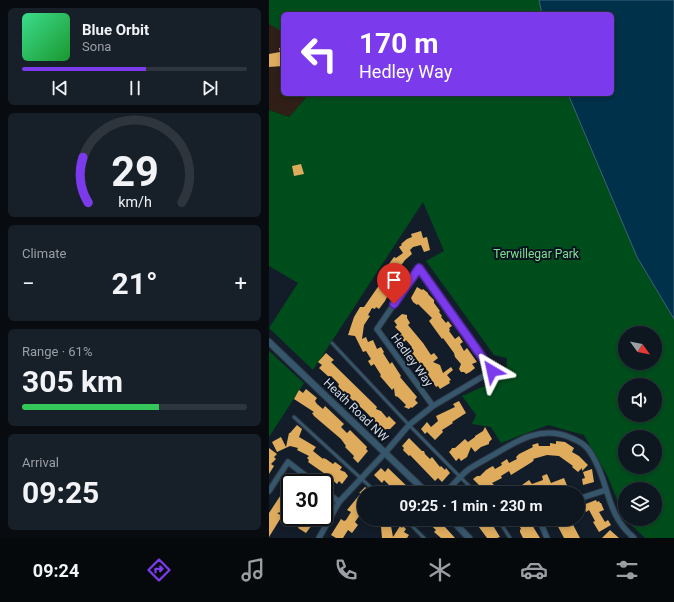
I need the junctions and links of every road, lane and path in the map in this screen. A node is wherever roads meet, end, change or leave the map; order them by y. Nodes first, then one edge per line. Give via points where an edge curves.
1 (269, 342) edge
2 (332, 343) dead end
3 (433, 406) junction
4 (294, 418) dead end
5 (409, 425) junction
6 (385, 454) junction
7 (303, 474) edge
8 (461, 478) junction
9 (361, 479) junction
10 (369, 486) edge
11 (419, 486) edge
12 (452, 486) edge
13 (469, 486) edge
14 (606, 490) junction
15 (269, 492) edge
16 (333, 497) edge
17 (585, 497) edge
18 (339, 502) junction
19 (412, 526) edge
20 (458, 526) edge
21 (502, 526) edge
22 (542, 526) edge
23 (319, 538) edge
24 (424, 538) edge
25 (469, 538) edge
26 (510, 538) edge
27 (547, 538) edge
28 (634, 538) edge

1 - 6 street, Heath Road NW
2 - 5 lane
3 - 3 street, Hedley Way via 492,371 419,268 377,329
3 - 5 street, Hedley Way
4 - 9 lane
5 - 6 street, Hedley Way
5 - 8 lane
6 - 9 street, Hedley Way
6 - 11 street, Heath Road NW
7 - 15 street via 288,462
8 - 12 street
8 - 13 lane
8 - 14 street via 468,470 520,439 547,432 560,433 585,444 592,454
9 - 10 lane
9 - 18 street, Hedley Way
14 - 17 street
14 - 28 street via 617,518
16 - 18 street
18 - 23 street, Hedley Way
19 - 24 lane
20 - 25 street
21 - 26 lane
22 - 27 street

